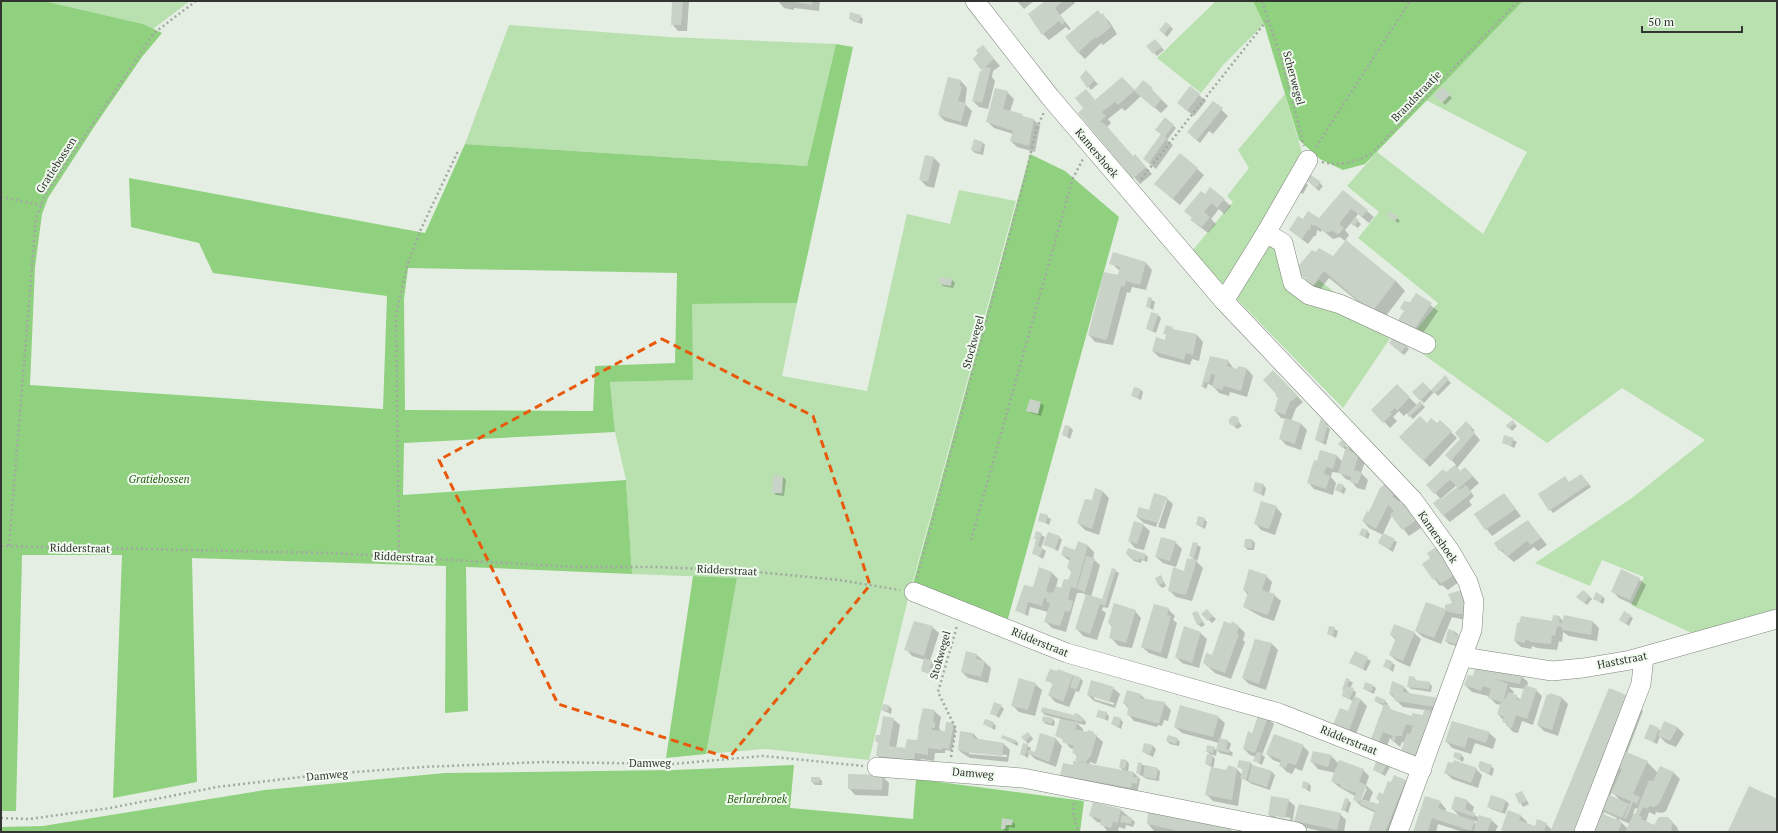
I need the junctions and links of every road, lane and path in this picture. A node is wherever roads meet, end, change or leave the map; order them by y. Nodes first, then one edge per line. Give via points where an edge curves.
1 (196, 1) edge
2 (975, 1) edge
3 (1262, 1) edge
4 (1410, 1) edge
5 (1518, 1) edge
6 (1268, 19) junction
7 (1050, 97) junction
8 (1090, 145) junction
9 (458, 151) dead end
10 (1308, 160) junction
11 (1130, 192) junction
12 (1, 196) edge
13 (41, 205) junction
14 (1266, 233) junction
15 (1224, 301) junction
16 (1426, 344) dead end
17 (971, 540) dead end
18 (1, 546) edge
19 (9, 546) junction
20 (399, 557) junction
21 (914, 592) junction
22 (961, 610) junction
23 (1777, 619) edge
24 (1463, 657) junction
25 (1644, 657) junction
26 (878, 767) joint
27 (1422, 770) junction
28 (948, 771) junction
29 (1076, 788) junction
30 (1, 818) edge
31 (1078, 832) edge
32 (1297, 832) edge
33 (1398, 832) edge
34 (1584, 832) edge

1 - 13 path, Gratiebossen via 154,33 45,195
2 - 7 street, Kamershoek
3 - 6 path, Scherwegel
4 - 10 path
5 - 10 path, Brandstraatje via 1372,153 1358,161 1336,165
6 - 10 path, Scherwegel via 1282,61
6 - 11 path
7 - 8 street, Kamershoek
7 - 21 path, Stockwegel via 1036,130
8 - 11 street, Kamershoek
8 - 17 path via 1073,178
9 - 20 path via 408,263 396,314
10 - 14 street
11 - 15 street, Kamershoek
12 - 13 path
13 - 19 path, Gratiebossen via 36,218
14 - 15 street
14 - 16 street via 1283,243 1293,283 1309,294 1340,304
15 - 24 street, Kamershoek via 1413,500 1450,551 1468,582 1474,601 1472,630
18 - 19 path, Ridderstraat
19 - 20 path, Ridderstraat via 331,553
20 - 21 path, Ridderstraat via 575,567 748,571 839,580
21 - 22 street, Ridderstraat
22 - 27 street, Ridderstraat via 1067,653 1279,713
22 - 28 path, Stokwegel via 938,692 956,729
23 - 25 street, Haststraat
24 - 25 street, Haststraat via 1552,671
24 - 27 street, Kamershoek
25 - 34 street via 1641,684
26 - 28 street, Damweg
26 - 30 path, Damweg via 763,756 672,764 543,762 423,767 328,774 217,787 103,809 29,819
27 - 33 street, Kamershoek
28 - 29 street, Damweg via 1023,778
29 - 31 path via 1073,811
29 - 32 street, Damweg

